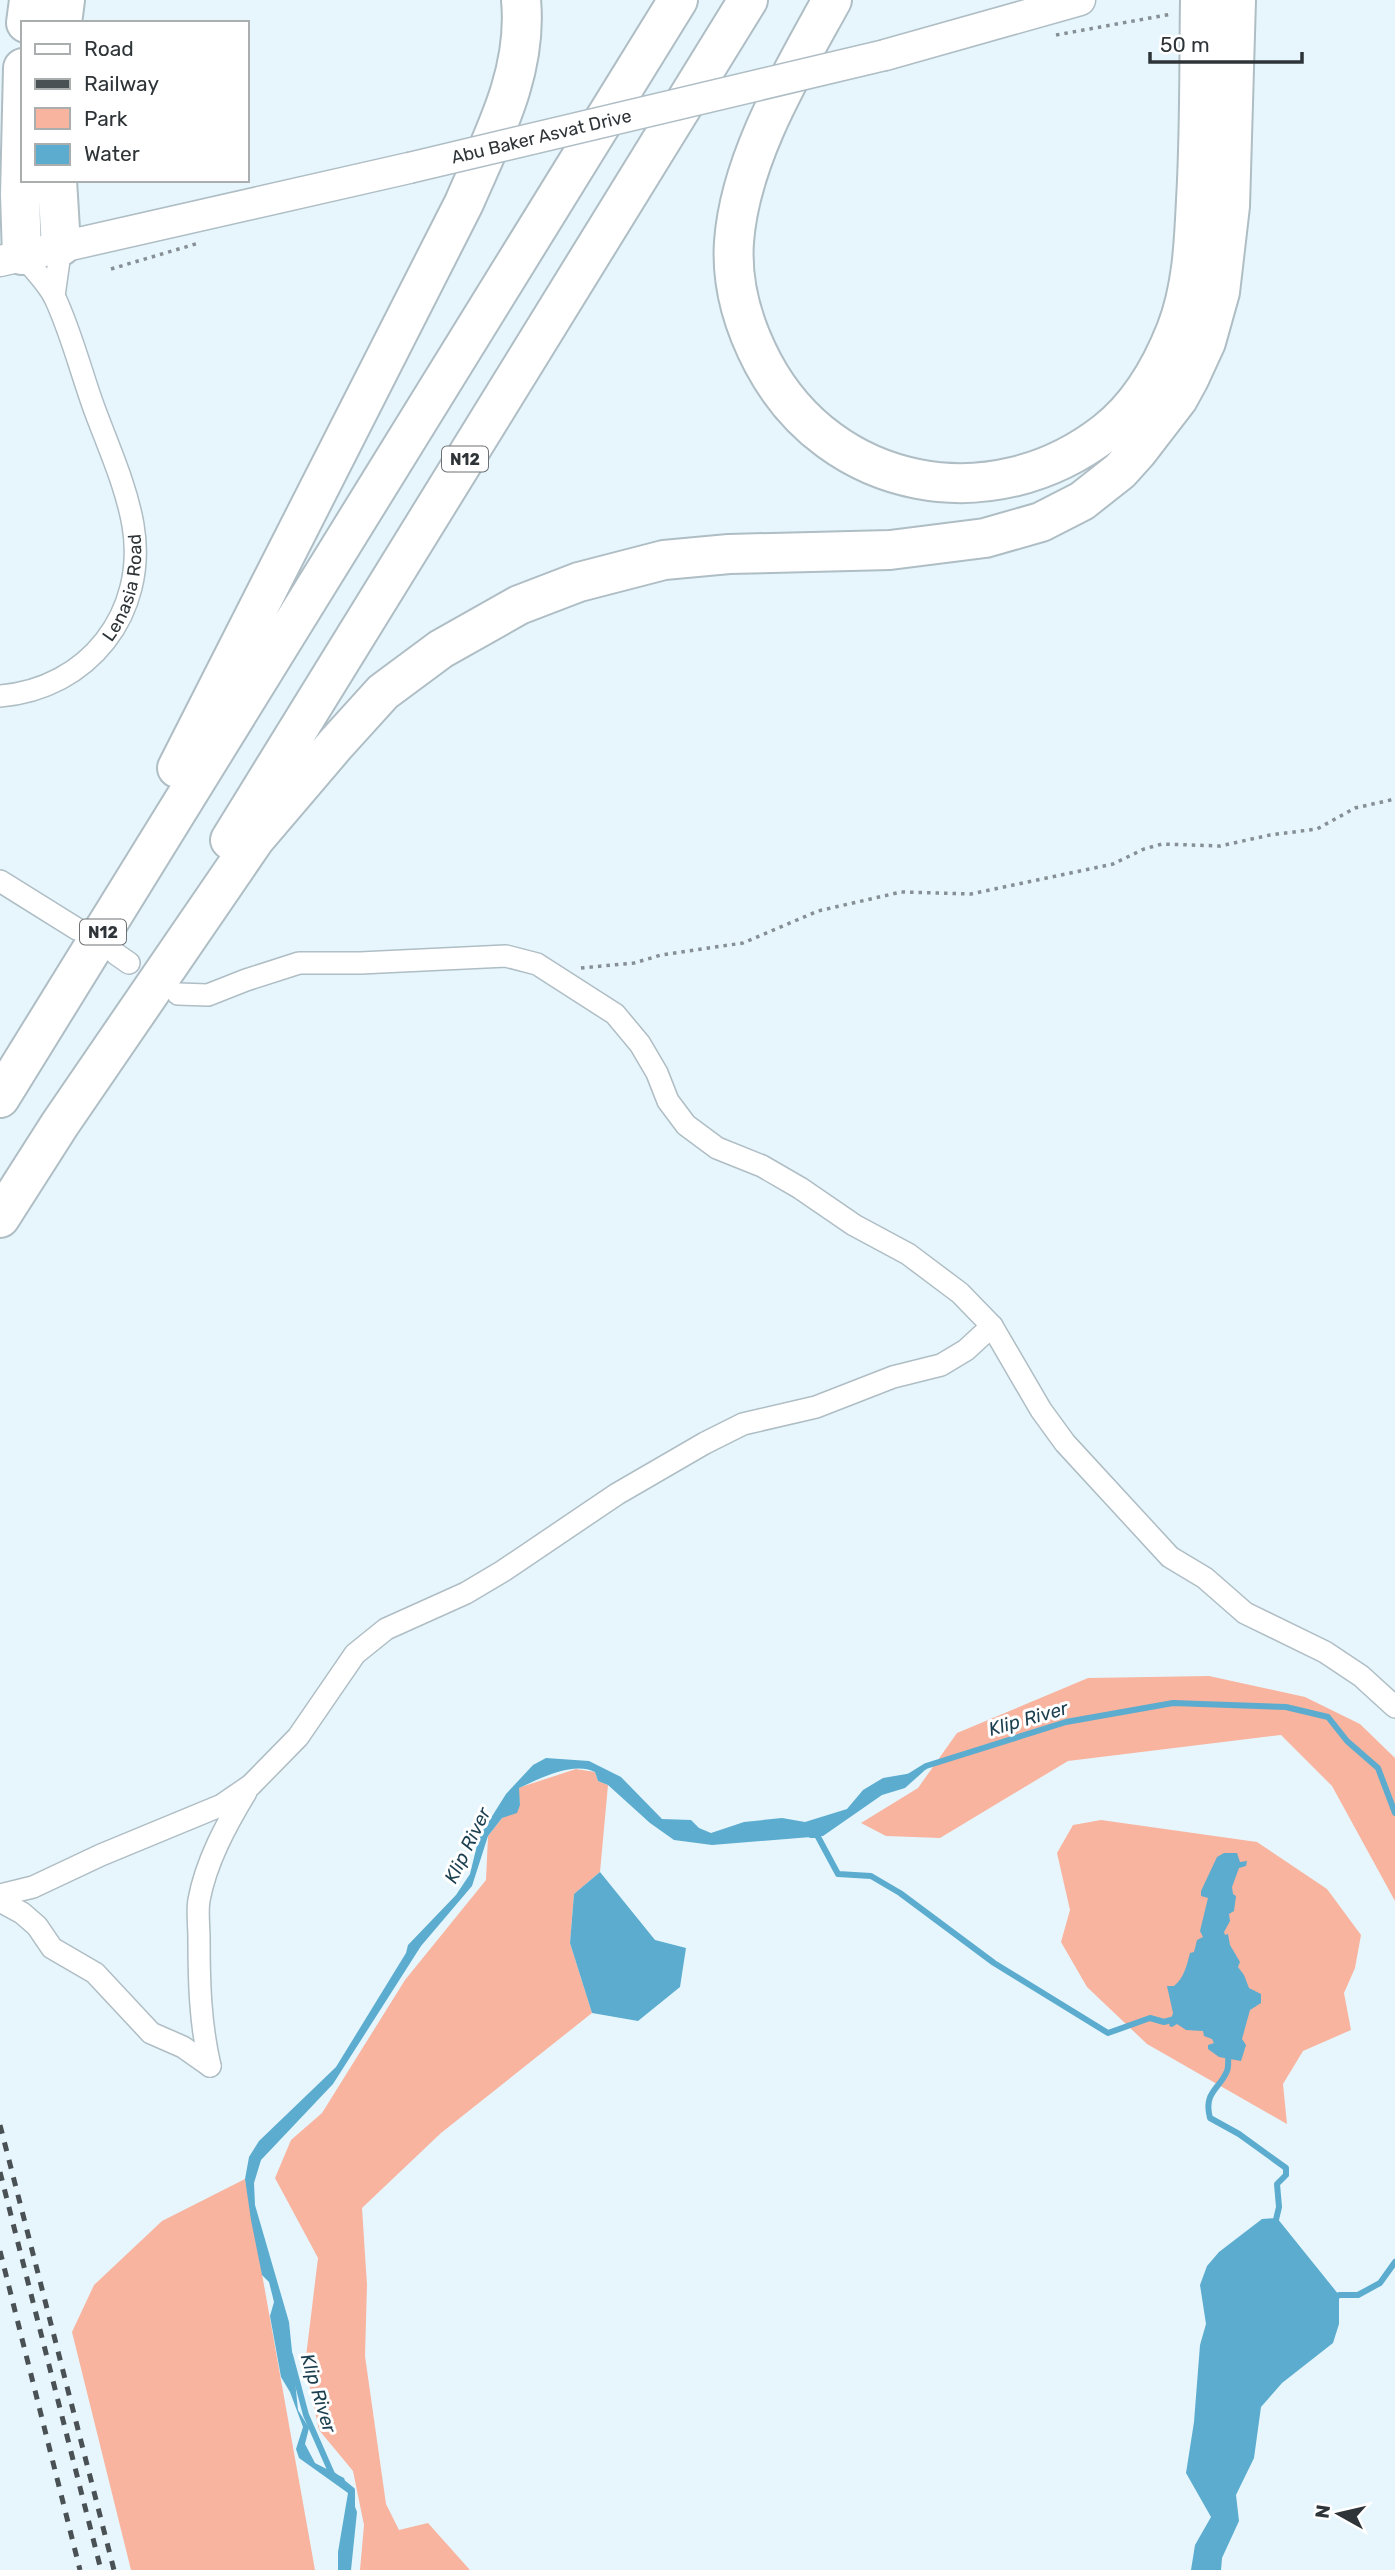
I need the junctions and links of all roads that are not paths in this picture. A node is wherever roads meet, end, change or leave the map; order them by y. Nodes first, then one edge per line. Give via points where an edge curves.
1 (29, 0) edge
2 (65, 0) edge
3 (521, 0) edge
4 (678, 0) edge
5 (748, 0) edge
6 (832, 0) edge
7 (1080, 0) edge
8 (1236, 0) edge
9 (1200, 4) edge
10 (26, 21) edge
11 (62, 21) edge
12 (21, 144) edge
13 (57, 182) edge
14 (61, 246) junction
15 (11, 258) edge
16 (54, 296) junction
17 (0, 696) edge
18 (0, 881) edge
19 (77, 929) dead end
20 (178, 994) dead end
21 (9, 1084) edge
22 (60, 1124) junction
23 (0, 1219) edge
24 (992, 1326) junction
25 (1395, 1707) edge
26 (251, 1785) junction
27 (0, 1895) edge
28 (0, 1901) edge

1 - 10 highway
2 - 11 highway
3 - 21 highway via 514,82 464,203 195,734
4 - 21 highway, N12
5 - 22 highway, N12 via 117,1022
6 - 9 highway via 778,104 744,188 734,244 739,303 751,340 775,384 824,437 896,474 956,484 997,481 1037,471 1071,455 1108,430 1160,366 1181,316 1194,250
7 - 14 main road, Abu Baker Asvat Drive, bridge via 885,55
8 - 22 highway via 1230,206 1220,292 1206,342 1189,379 1120,471 1082,501 1041,522 985,538 890,550 664,560 579,582 519,605 441,649 383,692 256,839
12 - 15 highway
13 - 14 highway
14 - 15 main road, Abu Baker Asvat Drive
14 - 16 street, Lenasia Road
15 - 16 street, Lenasia Road
16 - 17 street, Lenasia Road via 130,512 135,540 133,572 124,606 99,651 65,678 39,690
18 - 19 street
20 - 24 street via 208,995 299,962 524,959 615,1014 640,1044 668,1101 686,1125 716,1148 762,1166 908,1254 960,1293
22 - 23 highway, N12
24 - 25 street via 1065,1443 1170,1557 1205,1578 1245,1613 1361,1675
24 - 26 street via 942,1365 893,1377 816,1407 743,1424 617,1494 503,1571 386,1629 355,1654 298,1737
26 - 27 street via 181,1824 33,1887
26 - 28 street via 222,1835 199,1901 199,1987 210,2066 151,2033 95,1973 52,1948 37,1926

